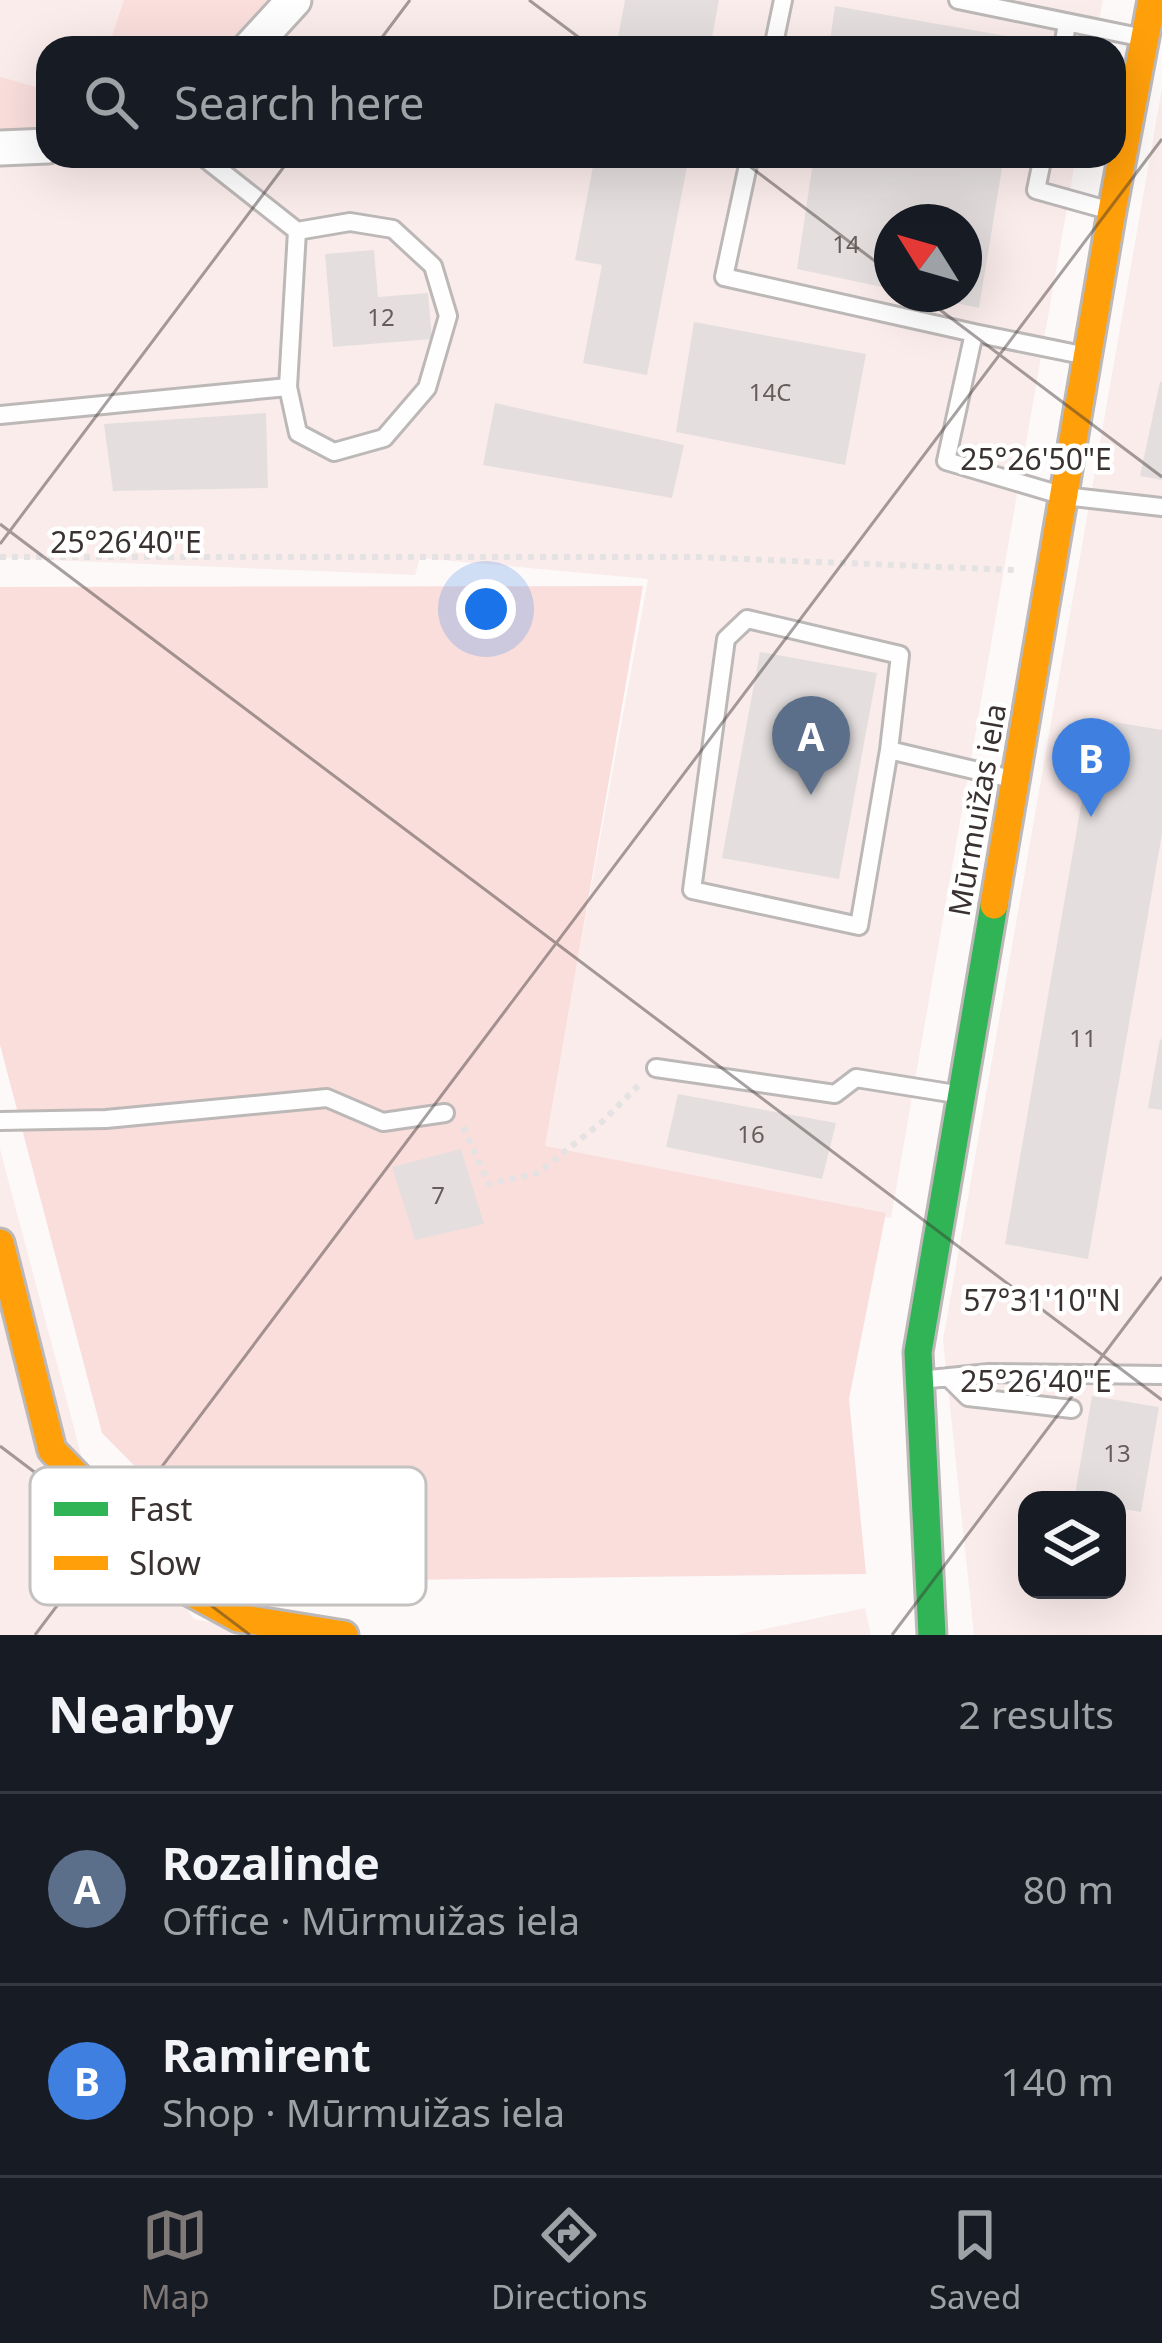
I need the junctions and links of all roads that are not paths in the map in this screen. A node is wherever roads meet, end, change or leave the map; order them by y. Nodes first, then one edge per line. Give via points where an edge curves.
1 (294, 0) edge
2 (783, 0) edge
3 (958, 0) edge
4 (1152, 0) edge
5 (1067, 23) junction
6 (261, 36) edge
7 (776, 36) edge
8 (1065, 36) edge
9 (1145, 38) junction
10 (1126, 138) edge
11 (36, 146) edge
12 (0, 148) edge
13 (217, 168) edge
14 (747, 168) edge
15 (1041, 168) edge
16 (1120, 168) edge
17 (1112, 211) junction
18 (297, 231) junction
19 (974, 333) junction
20 (1088, 356) junction
21 (288, 387) junction
22 (0, 415) edge
23 (1064, 496) junction
24 (1162, 507) edge
25 (889, 750) junction
26 (1017, 781) junction
27 (656, 1068) road end
28 (962, 1095) junction
29 (445, 1113) road end
30 (0, 1121) edge
31 (0, 1243) edge
32 (1162, 1376) edge
33 (933, 1378) junction
34 (1072, 1408) dead end
35 (69, 1467) edge
36 (214, 1605) edge
37 (344, 1635) edge
38 (932, 1635) edge

1 - 6 street
2 - 7 lane
3 - 5 lane
4 - 9 street, Mūrmuižas iela
5 - 8 lane
5 - 9 lane
9 - 10 street, Mūrmuižas iela
11 - 12 street
13 - 18 lane
14 - 19 lane via 724,277
15 - 17 lane via 1036,190
16 - 17 street, Mūrmuižas iela
17 - 20 street, Mūrmuižas iela
18 - 21 lane
18 - 21 lane via 350,223 393,229 433,266 448,316 427,388 384,438 334,452 298,433
19 - 20 lane
19 - 23 lane via 946,461
20 - 23 street, Mūrmuižas iela
21 - 22 lane
23 - 24 lane
23 - 26 street, Mūrmuižas iela
25 - 25 lane via 900,655 747,619 725,639 692,890 860,926
25 - 26 lane
26 - 28 street, Mūrmuižas iela
27 - 28 lane via 835,1094 856,1078
28 - 33 street, Mūrmuižas iela via 918,1352
29 - 30 lane via 383,1122 327,1098
31 - 35 street via 52,1450
32 - 33 lane
33 - 34 lane via 968,1397
33 - 38 street, Mūrmuižas iela
36 - 37 street via 238,1618

